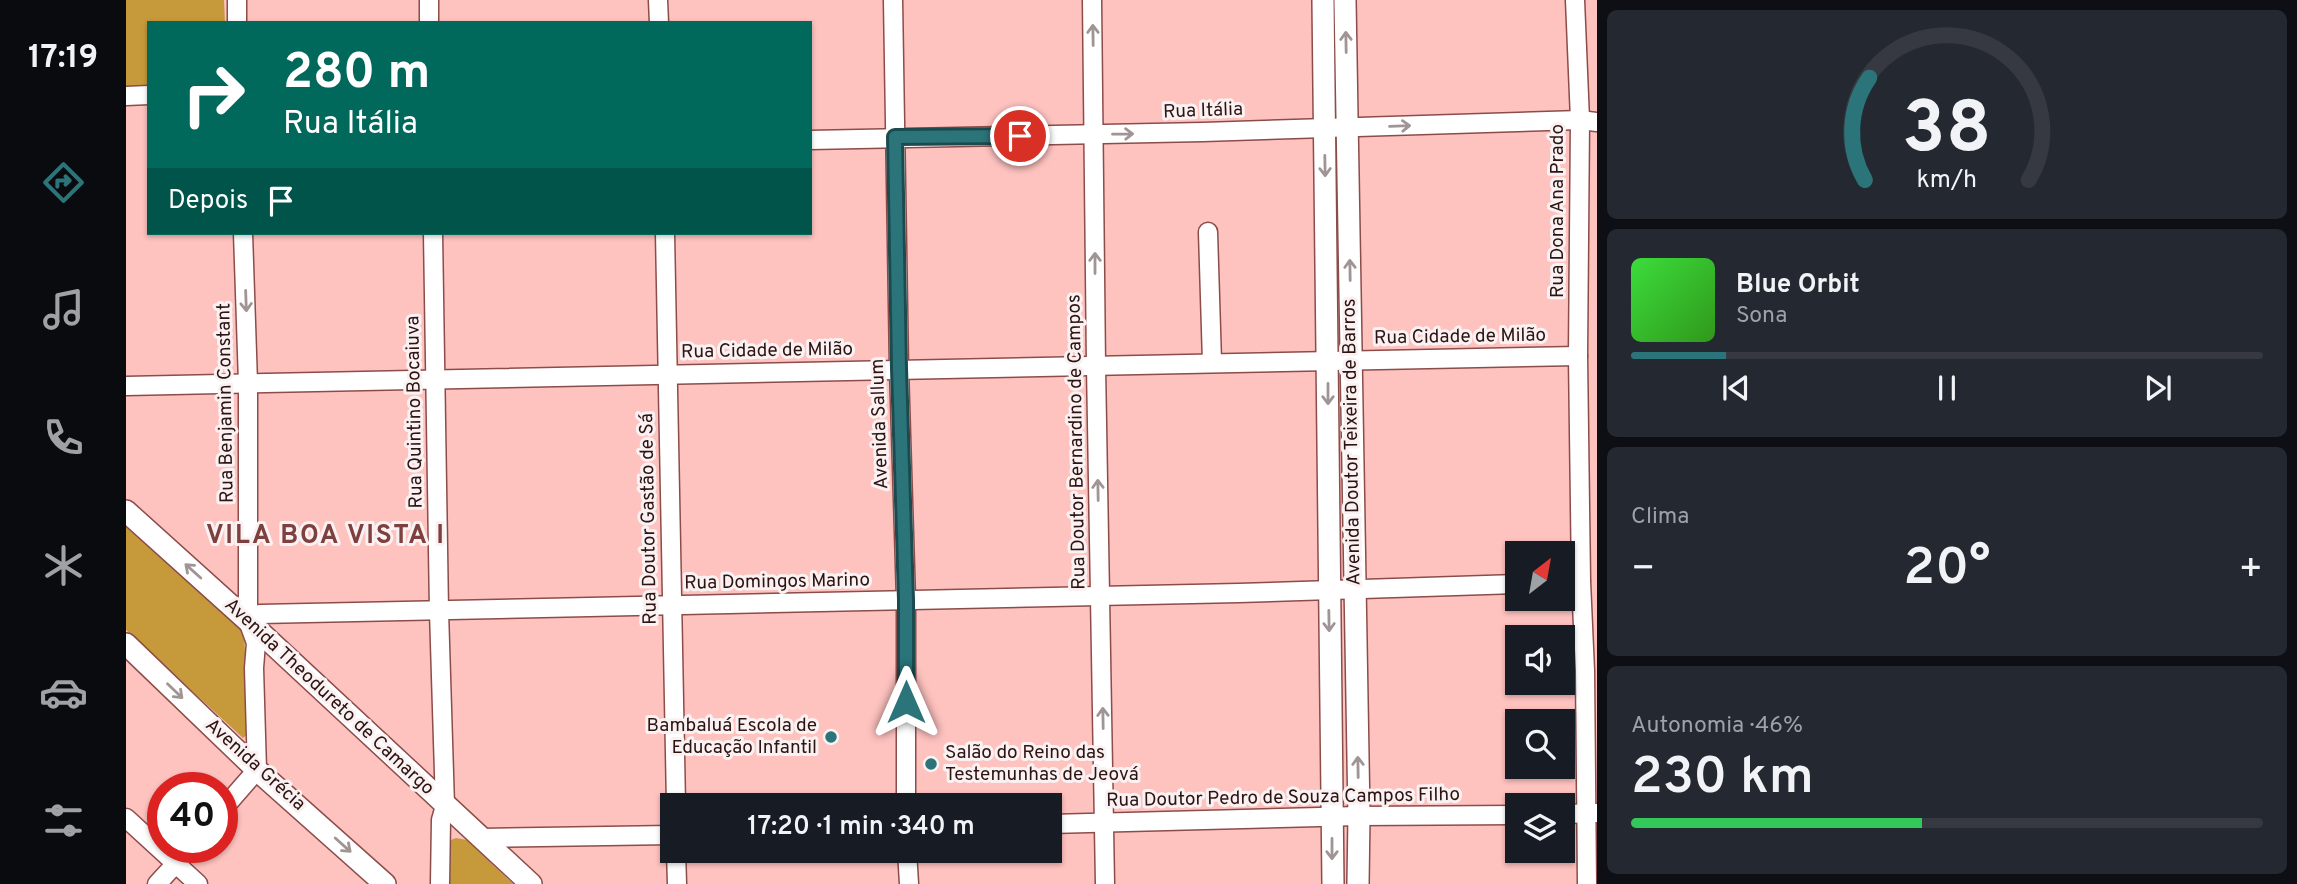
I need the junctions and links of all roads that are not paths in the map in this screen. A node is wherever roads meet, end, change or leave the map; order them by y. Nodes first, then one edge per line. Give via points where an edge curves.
1 (237, 0) edge
2 (429, 0) edge
3 (658, 0) edge
4 (893, 0) edge
5 (1092, 0) edge
6 (1323, 0) edge
7 (1345, 0) edge
8 (1576, 0) edge
9 (237, 21) edge
10 (429, 21) edge
11 (659, 21) edge
12 (147, 95) edge
13 (126, 96) edge
14 (1588, 121) edge
15 (1325, 127) junction
16 (1348, 127) junction
17 (1094, 135) junction
18 (895, 137) junction
19 (812, 140) edge
20 (1208, 232) dead end
21 (243, 235) edge
22 (433, 235) edge
23 (665, 235) edge
24 (1578, 356) junction
25 (1328, 360) junction
26 (1351, 360) junction
27 (1212, 362) junction
28 (1096, 366) junction
29 (899, 368) junction
30 (667, 374) junction
31 (437, 379) junction
32 (248, 383) junction
33 (126, 386) edge
34 (126, 511) edge
35 (1573, 541) edge
36 (1505, 584) edge
37 (1355, 589) junction
38 (1329, 591) junction
39 (1100, 596) junction
40 (906, 600) junction
41 (1575, 603) edge
42 (672, 605) junction
43 (439, 611) junction
44 (248, 621) junction
45 (126, 644) edge
46 (257, 770) junction
47 (238, 792) edge
48 (676, 793) edge
49 (906, 793) edge
50 (445, 806) junction
51 (1592, 814) edge
52 (1505, 815) edge
53 (1359, 816) junction
54 (126, 818) edge
55 (1332, 818) junction
56 (1105, 823) junction
57 (1062, 824) edge
58 (660, 835) edge
59 (482, 838) junction
60 (676, 863) edge
61 (908, 863) edge
62 (176, 864) junction
63 (157, 884) edge
64 (198, 884) edge
65 (385, 884) edge
66 (440, 884) edge
67 (531, 884) edge
68 (677, 884) edge
69 (909, 884) edge
70 (1105, 884) edge
71 (1333, 884) edge
72 (1358, 884) edge
73 (1587, 884) edge

1 - 9 street
2 - 10 street
3 - 11 street
4 - 18 street, Avenida Sallum
17 -> 5 street, Rua Doutor Bernardino de Campos
6 - 15 main road, Avenida Doutor Teixeira de Barros
16 -> 7 main road, Avenida Doutor Teixeira de Barros
8 - 14 street, Rua Dona Ana Prado
12 - 13 street
16 -> 14 street, Rua Itália
14 - 24 street, Rua Dona Ana Prado
15 - 16 street, Rua Itália
17 -> 15 street, Rua Itália
15 -> 25 main road, Avenida Doutor Teixeira de Barros
26 -> 16 main road, Avenida Doutor Teixeira de Barros
17 - 18 street, Rua Itália
28 -> 17 street, Rua Doutor Bernardino de Campos
18 - 19 street, Rua Itália
18 - 29 street, Avenida Sallum
20 - 27 street
21 -> 32 street, Rua Benjamin Constant
22 - 31 street, Rua Quintino Bocaiuva
23 - 30 street, Rua Doutor Gastão de Sá
24 - 26 street, Rua Cidade de Milão
24 - 35 street, Rua Dona Ana Prado
25 - 26 street, Rua Cidade de Milão
25 - 27 street, Rua Cidade de Milão
25 -> 38 main road, Avenida Doutor Teixeira de Barros
26 - 37 main road, Avenida Doutor Teixeira de Barros
27 - 28 street, Rua Cidade de Milão
28 - 29 street, Rua Cidade de Milão
39 -> 28 street, Rua Doutor Bernardino de Campos
29 - 30 street, Rua Cidade de Milão
29 - 40 street, Avenida Sallum
30 - 31 street, Rua Cidade de Milão
30 - 42 street, Rua Doutor Gastão de Sá
31 - 32 street, Rua Cidade de Milão
31 - 43 street, Rua Quintino Bocaiuva
32 - 33 street, Rua Cidade de Milão
32 - 44 street, Rua Benjamin Constant
44 -> 34 main road, Avenida Theodureto de Camargo
36 - 37 street, Rua Domingos Marino
37 - 38 street, Rua Domingos Marino
53 -> 37 main road, Avenida Doutor Teixeira de Barros
38 - 39 street, Rua Domingos Marino
38 -> 55 main road, Avenida Doutor Teixeira de Barros
39 - 40 street, Rua Domingos Marino
56 -> 39 street, Rua Doutor Bernardino de Campos
40 - 42 street, Rua Domingos Marino
40 - 49 street, Avenida Sallum
41 - 51 street, Rua Dona Ana Prado via 1585,671
42 - 43 street, Rua Domingos Marino
42 - 48 street, Rua Doutor Gastão de Sá
43 - 44 street, Rua Domingos Marino via 260,614
43 - 50 street, Rua Quintino Bocaiuva
44 - 46 street, Rua Benjamin Constant via 256,643
44 - 50 main road, Avenida Theodureto de Camargo
45 -> 46 main road, Avenida Grécia
46 - 47 street
46 -> 65 main road, Avenida Grécia
50 - 59 main road, Avenida Theodureto de Camargo
50 - 66 street, Rua Quintino Bocaiuva
51 - 73 street, Rua Dona Ana Prado
52 - 53 street, Rua Doutor Pedro de Souza Campos Filho
53 - 55 street, Rua Doutor Pedro de Souza Campos Filho
53 - 72 main road, Avenida Doutor Teixeira de Barros
54 - 62 street
55 - 56 street, Rua Doutor Pedro de Souza Campos Filho
55 -> 71 main road, Avenida Doutor Teixeira de Barros
56 - 57 street, Rua Doutor Pedro de Souza Campos Filho
56 - 70 street, Rua Doutor Bernardino de Campos
58 - 59 street
59 - 67 main road, Avenida Theodureto de Camargo
60 - 68 street
61 - 69 street
62 - 63 street
62 - 64 street

